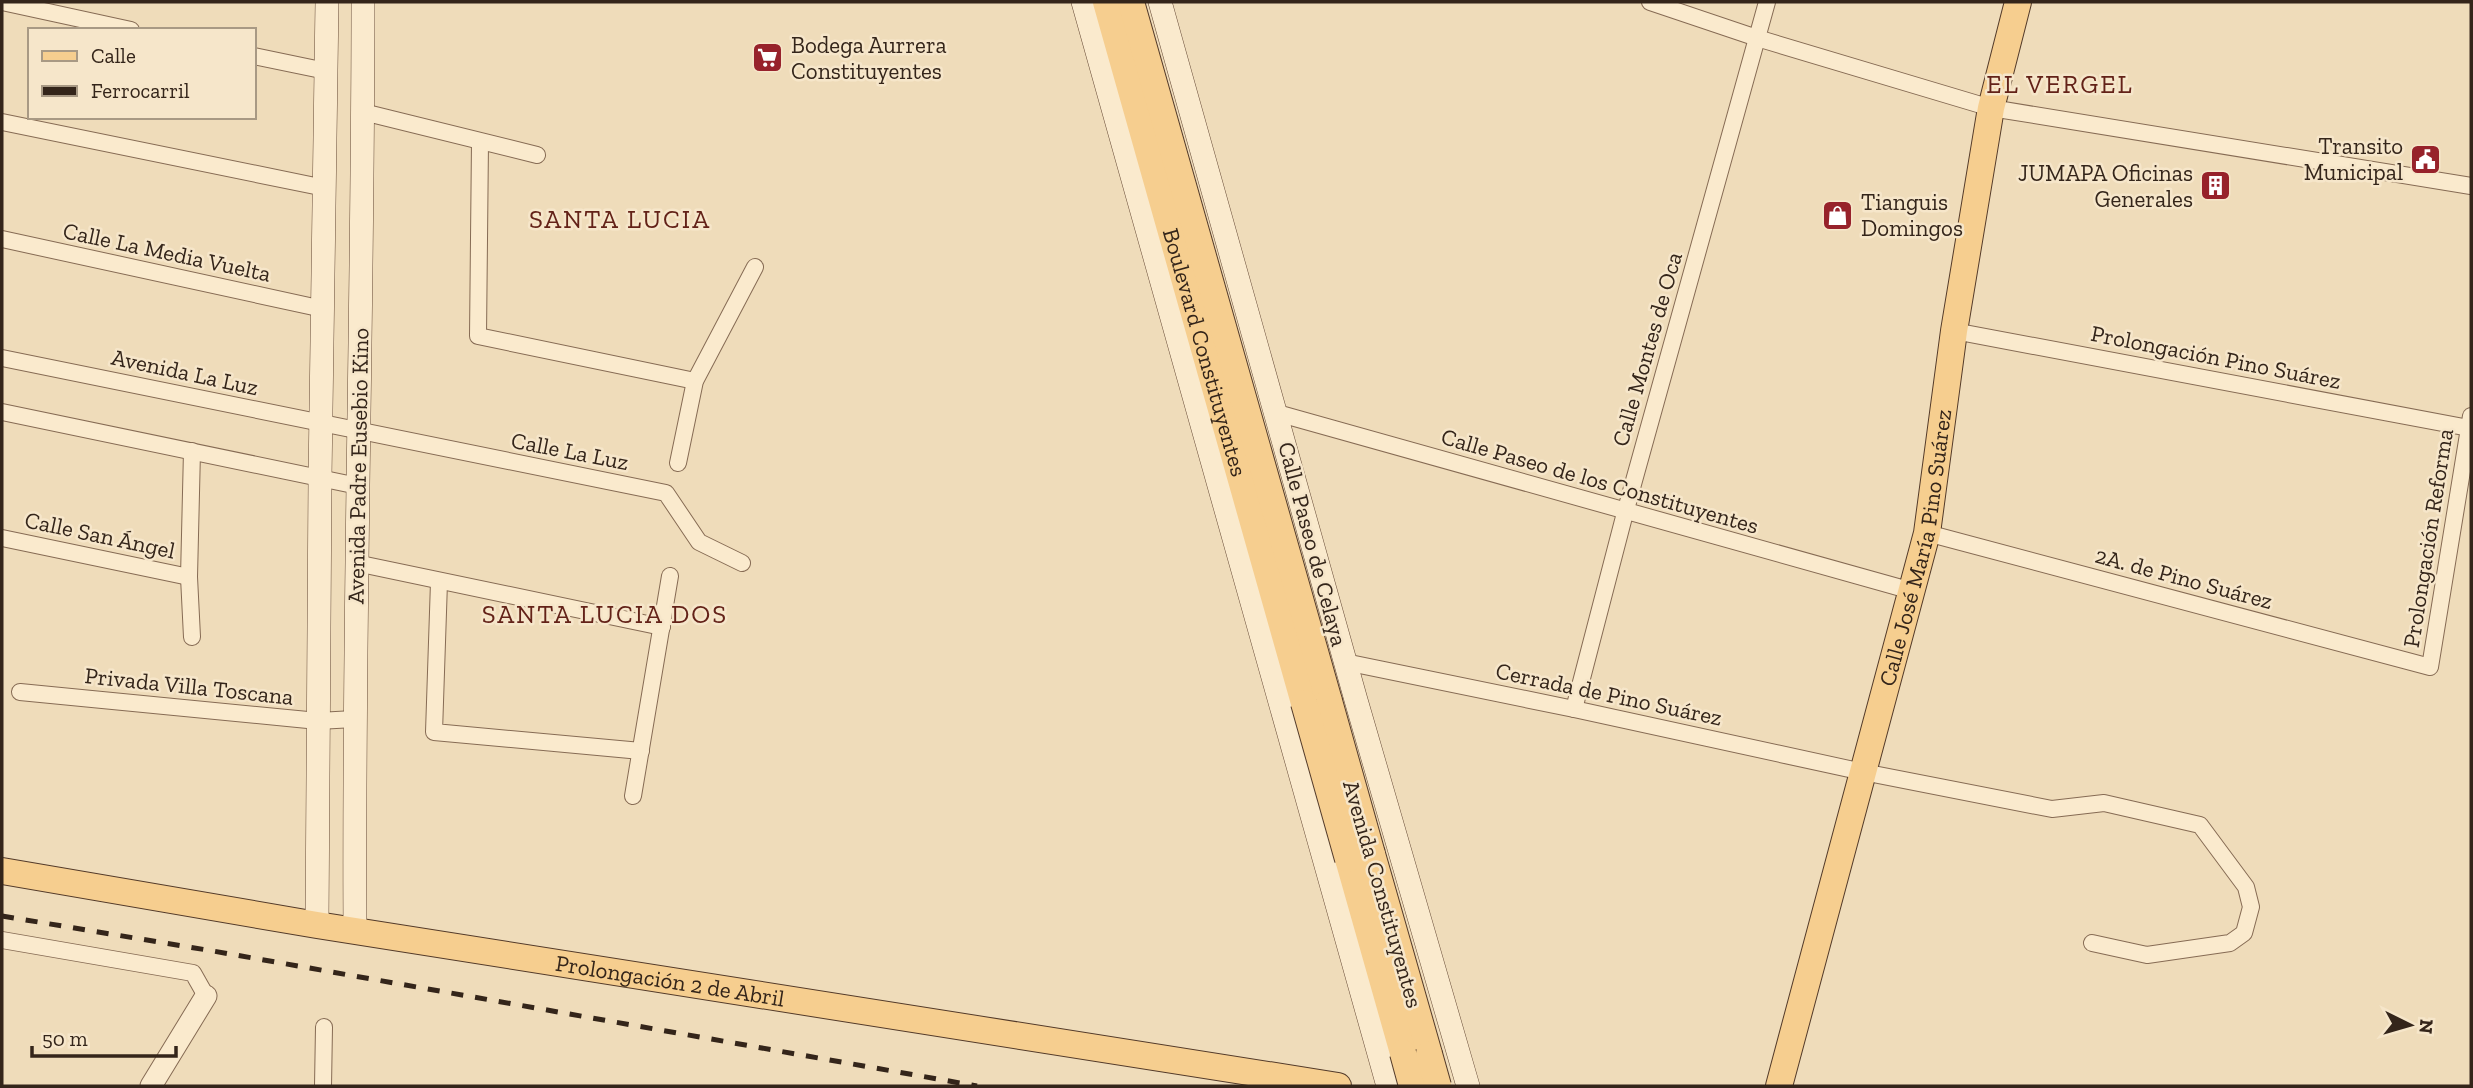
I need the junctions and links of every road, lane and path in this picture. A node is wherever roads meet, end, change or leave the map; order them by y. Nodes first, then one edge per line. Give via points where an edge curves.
1 (2, 2) edge
2 (327, 2) edge
3 (363, 2) edge
4 (1083, 2) edge
5 (1106, 2) edge
6 (1131, 2) edge
7 (1160, 2) edge
8 (1650, 2) edge
9 (1767, 2) edge
10 (2018, 2) edge
11 (122, 28) edge
12 (1757, 38) junction
13 (256, 56) edge
14 (326, 71) junction
15 (1991, 108) junction
16 (363, 113) junction
17 (2, 122) edge
18 (480, 142) junction
19 (537, 155) dead end
20 (2471, 186) edge
21 (325, 188) junction
22 (2, 239) edge
23 (755, 267) dead end
24 (323, 309) junction
25 (1954, 331) junction
26 (2, 358) edge
27 (695, 381) junction
28 (2, 412) edge
29 (1277, 413) junction
30 (2470, 422) edge
31 (321, 423) junction
32 (360, 432) junction
33 (192, 451) junction
34 (678, 463) dead end
35 (320, 478) junction
36 (358, 486) junction
37 (1625, 513) junction
38 (1927, 533) junction
39 (2, 538) edge
40 (356, 563) junction
41 (742, 563) dead end
42 (670, 576) dead end
43 (189, 577) junction
44 (439, 582) junction
45 (1912, 591) junction
46 (662, 627) junction
47 (192, 637) dead end
48 (1345, 662) junction
49 (2430, 667) joint
50 (20, 692) dead end
51 (1356, 700) junction
52 (1306, 708) junction
53 (1574, 709) junction
54 (354, 719) junction
55 (318, 721) junction
56 (642, 751) junction
57 (1863, 772) junction
58 (1382, 790) junction
59 (633, 796) dead end
60 (1308, 807) junction
61 (2, 871) edge
62 (317, 925) junction
63 (355, 931) junction
64 (2, 940) edge
65 (2092, 943) dead end
66 (206, 996) joint
67 (324, 1027) dead end
68 (1375, 1040) junction
69 (1457, 1048) junction
70 (1416, 1054) junction
71 (151, 1086) edge
72 (323, 1086) edge
73 (1338, 1086) edge
74 (1388, 1086) edge
75 (1412, 1086) edge
76 (1438, 1086) edge
77 (1468, 1086) edge
78 (1779, 1086) edge

1 - 11 street
2 - 14 main road, Avenida Padre Eusebio Kino
3 - 16 main road, Avenida Padre Eusebio Kino
4 - 52 main road
5 - 52 main road, Boulevard Constituyentes
6 - 52 main road, Boulevard Constituyentes
7 - 29 main road, Calle Paseo de Celaya
8 - 12 street
9 - 12 street, Calle Montes de Oca
10 - 15 main road, Calle José María Pino Suárez
12 - 15 street
12 - 37 street, Calle Montes de Oca
13 - 14 street
14 - 21 main road, Avenida Padre Eusebio Kino
15 - 20 street
15 - 25 main road, Calle José María Pino Suárez
16 - 18 street
16 - 32 main road, Avenida Padre Eusebio Kino
17 - 21 street
18 - 19 street
18 - 27 street via 478,336
21 - 24 main road, Avenida Padre Eusebio Kino
22 - 24 street, Calle La Media Vuelta
23 - 27 street
24 - 31 main road, Avenida Padre Eusebio Kino
25 - 30 street, Prolongación Pino Suárez
25 - 38 main road, Calle José María Pino Suárez
26 - 31 street, Avenida La Luz
27 - 34 street
28 - 33 street
29 - 37 street, Calle Paseo de los Constituyentes
29 - 48 main road, Calle Paseo de Celaya
30 - 49 street, Prolongación Reforma
31 - 32 street, Avenida La Luz
31 - 35 main road, Avenida Padre Eusebio Kino
32 - 36 main road, Avenida Padre Eusebio Kino
32 - 41 street, Calle La Luz via 666,494 699,542
33 - 35 street
33 - 43 street
35 - 36 street
35 - 55 main road, Avenida Padre Eusebio Kino
36 - 40 main road, Avenida Padre Eusebio Kino
37 - 45 street, Calle Paseo de los Constituyentes
37 - 53 street, Calle Montes de Oca
38 - 45 main road, Calle José María Pino Suárez
38 - 49 street, 2A. de Pino Suárez
39 - 43 street, Calle San Ángel
40 - 44 street
40 - 54 main road, Avenida Padre Eusebio Kino
42 - 46 street
43 - 47 street
44 - 46 street
44 - 56 street via 434,732
45 - 57 main road, Calle José María Pino Suárez
46 - 56 street
48 - 51 main road, Calle Paseo de Celaya
48 - 53 street, Cerrada de Pino Suárez
50 - 55 street, Privada Villa Toscana
51 - 52 street via 1355,716 1345,730 1324,737 1307,736
51 - 58 main road, Calle Paseo de Celaya
52 - 60 main road
52 - 70 main road, Avenida Constituyentes, bridge via 1360,857
53 - 57 street, Cerrada de Pino Suárez
54 - 55 street, Privada Villa Toscana
54 - 63 main road, Avenida Padre Eusebio Kino
55 - 62 main road, Avenida Padre Eusebio Kino
56 - 59 street
57 - 65 street, Cerrada de Pino Suárez via 2052,809 2104,803 2200,825 2246,887 2249,920 2244,933 2230,943 2147,955
57 - 78 main road, Calle José María Pino Suárez
58 - 60 street via 1370,782 1342,776 1314,792
58 - 69 main road, Calle Paseo de Celaya
60 - 68 main road
61 - 62 main road, Prolongación 2 de Abril
62 - 63 main road, Prolongación 2 de Abril
63 - 73 main road, Prolongación 2 de Abril
64 - 66 street via 193,973
66 - 71 street
67 - 72 street
68 - 69 street via 1395,1055 1419,1063 1445,1060
68 - 74 main road
69 - 77 main road, Calle Paseo de Celaya
70 - 75 main road, Avenida Constituyentes, bridge
70 - 76 main road, Avenida Constituyentes, bridge

